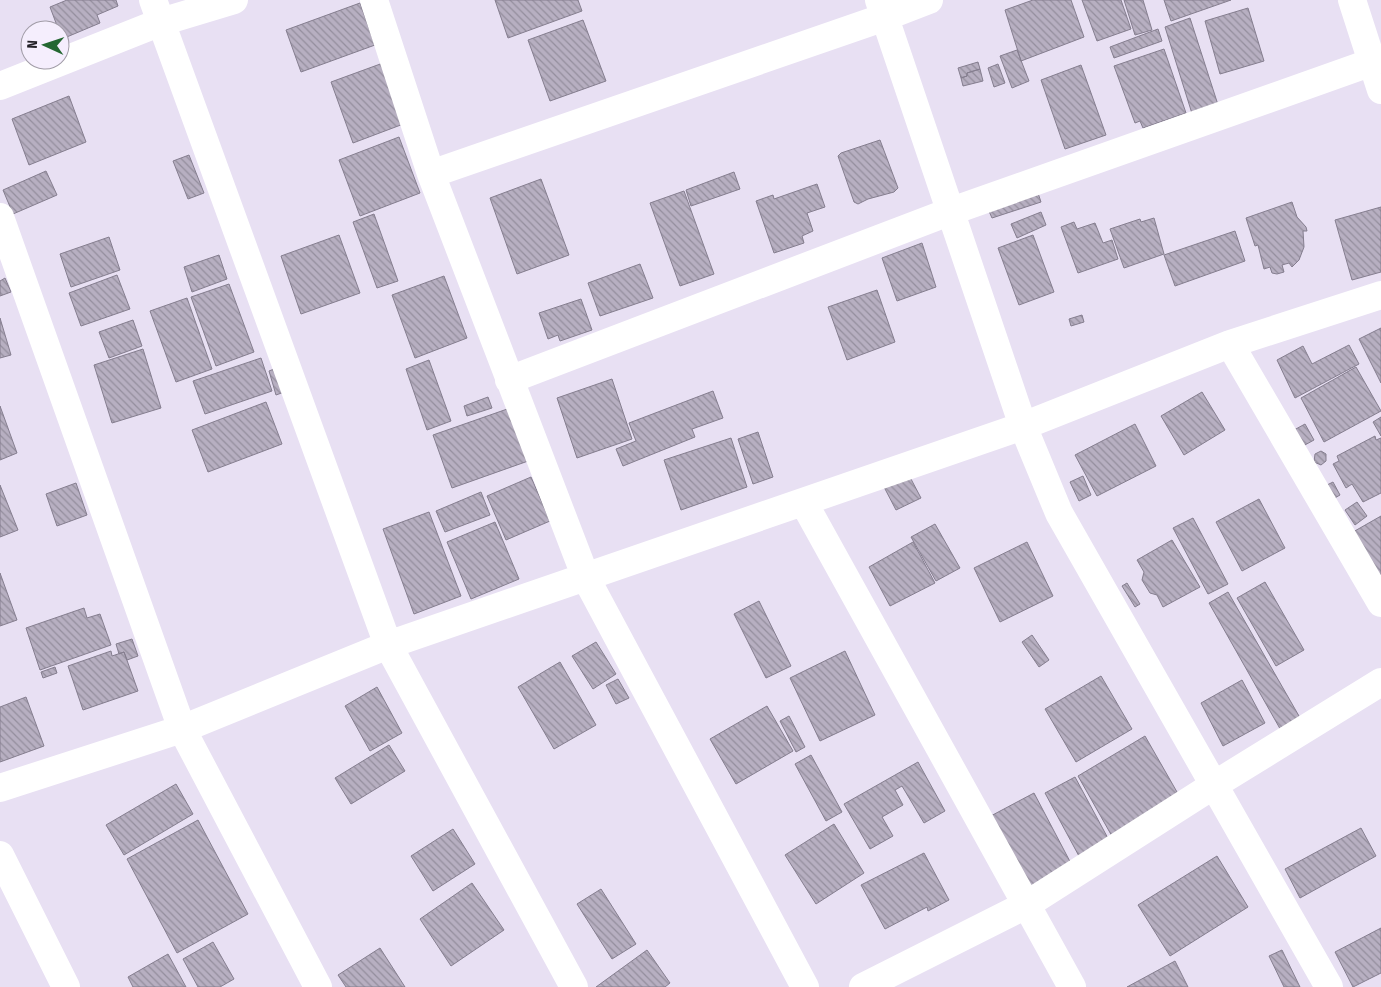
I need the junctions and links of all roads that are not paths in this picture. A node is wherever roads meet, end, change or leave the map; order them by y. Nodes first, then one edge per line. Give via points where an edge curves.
1 (234, 0) edge
2 (374, 0) edge
3 (929, 0) edge
4 (1352, 0) edge
5 (882, 9) edge
6 (157, 11) edge
7 (1377, 61) edge
8 (0, 86) edge
9 (1381, 90) edge
10 (431, 174) junction
11 (949, 212) junction
12 (0, 217) edge
13 (1381, 295) edge
14 (1230, 344) junction
15 (509, 380) junction
16 (1024, 426) junction
17 (804, 503) junction
18 (586, 578) junction
19 (1381, 603) edge
20 (388, 645) junction
21 (1381, 682) edge
22 (182, 729) junction
23 (1214, 785) junction
24 (0, 788) edge
25 (0, 855) edge
26 (1026, 905) junction
27 (66, 987) edge
28 (318, 987) edge
29 (574, 987) edge
30 (805, 987) edge
31 (863, 987) edge
32 (1072, 987) edge
33 (1329, 987) edge

1 - 6 street
2 - 10 street
3 - 5 street
4 - 7 street
5 - 10 street
5 - 11 street
6 - 8 street
6 - 20 street
7 - 9 street
7 - 11 street
10 - 15 street
11 - 15 street
11 - 16 street
12 - 22 street
13 - 14 street
14 - 16 street
14 - 19 street
15 - 18 street
16 - 17 street
16 - 23 street via 1059,513
17 - 18 street
17 - 26 street
18 - 20 street
18 - 30 street
20 - 22 street
20 - 29 street
21 - 23 street
22 - 24 street
22 - 28 street
23 - 26 street
23 - 33 street
25 - 27 street
26 - 31 street
26 - 32 street

